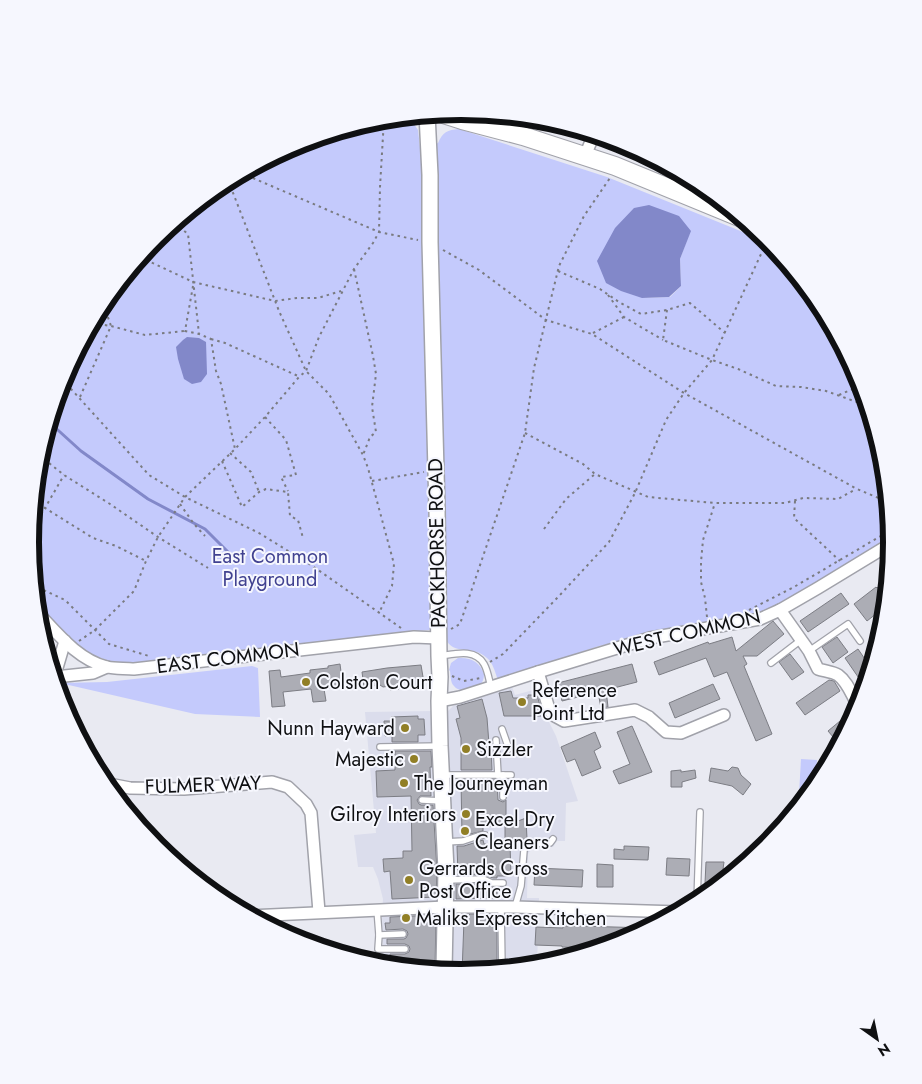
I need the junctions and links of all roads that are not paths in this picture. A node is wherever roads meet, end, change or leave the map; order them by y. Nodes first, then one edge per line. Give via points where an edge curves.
1 (462, 120) edge
2 (428, 121) edge
3 (591, 140) edge
4 (585, 156) junction
5 (731, 218) edge
6 (883, 548) edge
7 (780, 610) junction
8 (47, 622) edge
9 (438, 638) junction
10 (801, 640) junction
11 (860, 641) dead end
12 (68, 643) junction
13 (809, 651) junction
14 (439, 656) junction
15 (771, 663) dead end
16 (107, 667) junction
17 (58, 668) edge
18 (538, 672) junction
19 (61, 677) edge
20 (490, 682) junction
21 (853, 699) edge
22 (439, 701) junction
23 (724, 715) dead end
24 (502, 729) dead end
25 (496, 740) dead end
26 (440, 746) junction
27 (380, 747) dead end
28 (509, 750) dead end
29 (442, 775) junction
30 (500, 775) junction
31 (511, 775) dead end
32 (116, 785) edge
33 (503, 797) dead end
34 (422, 800) dead end
35 (443, 801) junction
36 (700, 812) dead end
37 (485, 835) dead end
38 (553, 839) dead end
39 (445, 842) junction
40 (446, 880) junction
41 (503, 883) dead end
42 (697, 892) edge
43 (446, 907) junction
44 (501, 907) junction
45 (515, 907) junction
46 (377, 909) junction
47 (318, 912) junction
48 (665, 912) edge
49 (263, 915) edge
50 (403, 934) dead end
51 (379, 935) junction
52 (405, 949) dead end
53 (502, 962) edge
54 (444, 963) edge

1 - 4 main road
2 - 9 main road, PACKHORSE ROAD
3 - 4 street
4 - 5 main road via 615,166
6 - 7 street, WEST COMMON
7 - 10 street
7 - 18 street, WEST COMMON via 760,619 650,638
8 - 12 street, EAST COMMON
9 - 14 main road, PACKHORSE ROAD
9 - 16 street, EAST COMMON via 414,637 134,669
10 - 13 street
10 - 15 lane
11 - 13 lane via 848,624
12 - 16 street, EAST COMMON via 86,658
12 - 17 street
13 - 21 street via 818,669 837,674 845,681
14 - 20 lane via 472,654 484,665
14 - 22 main road, PACKHORSE ROAD
16 - 19 street via 94,673
18 - 20 street, WEST COMMON
18 - 23 street via 551,719 564,721 635,710 666,732 681,733
20 - 22 street, WEST COMMON via 460,697
22 - 26 main road, PACKHORSE ROAD
24 - 28 lane
25 - 30 lane
26 - 27 lane
26 - 29 main road, PACKHORSE ROAD
29 - 30 lane
29 - 35 main road, PACKHORSE ROAD
30 - 31 lane
30 - 33 lane
32 - 47 street, FULMER WAY via 184,789 272,782 288,787 311,813
34 - 35 lane
35 - 39 main road, PACKHORSE ROAD
36 - 42 lane
37 - 39 lane
38 - 45 lane via 550,844 531,844 524,850 521,886
39 - 40 main road, PACKHORSE ROAD
40 - 41 lane
40 - 43 main road, PACKHORSE ROAD
43 - 44 street
43 - 46 street
43 - 54 main road, PACKHORSE ROAD
44 - 45 street
44 - 53 lane
45 - 48 street
46 - 47 street
46 - 51 lane
47 - 49 street
50 - 51 lane
51 - 52 lane via 378,949

